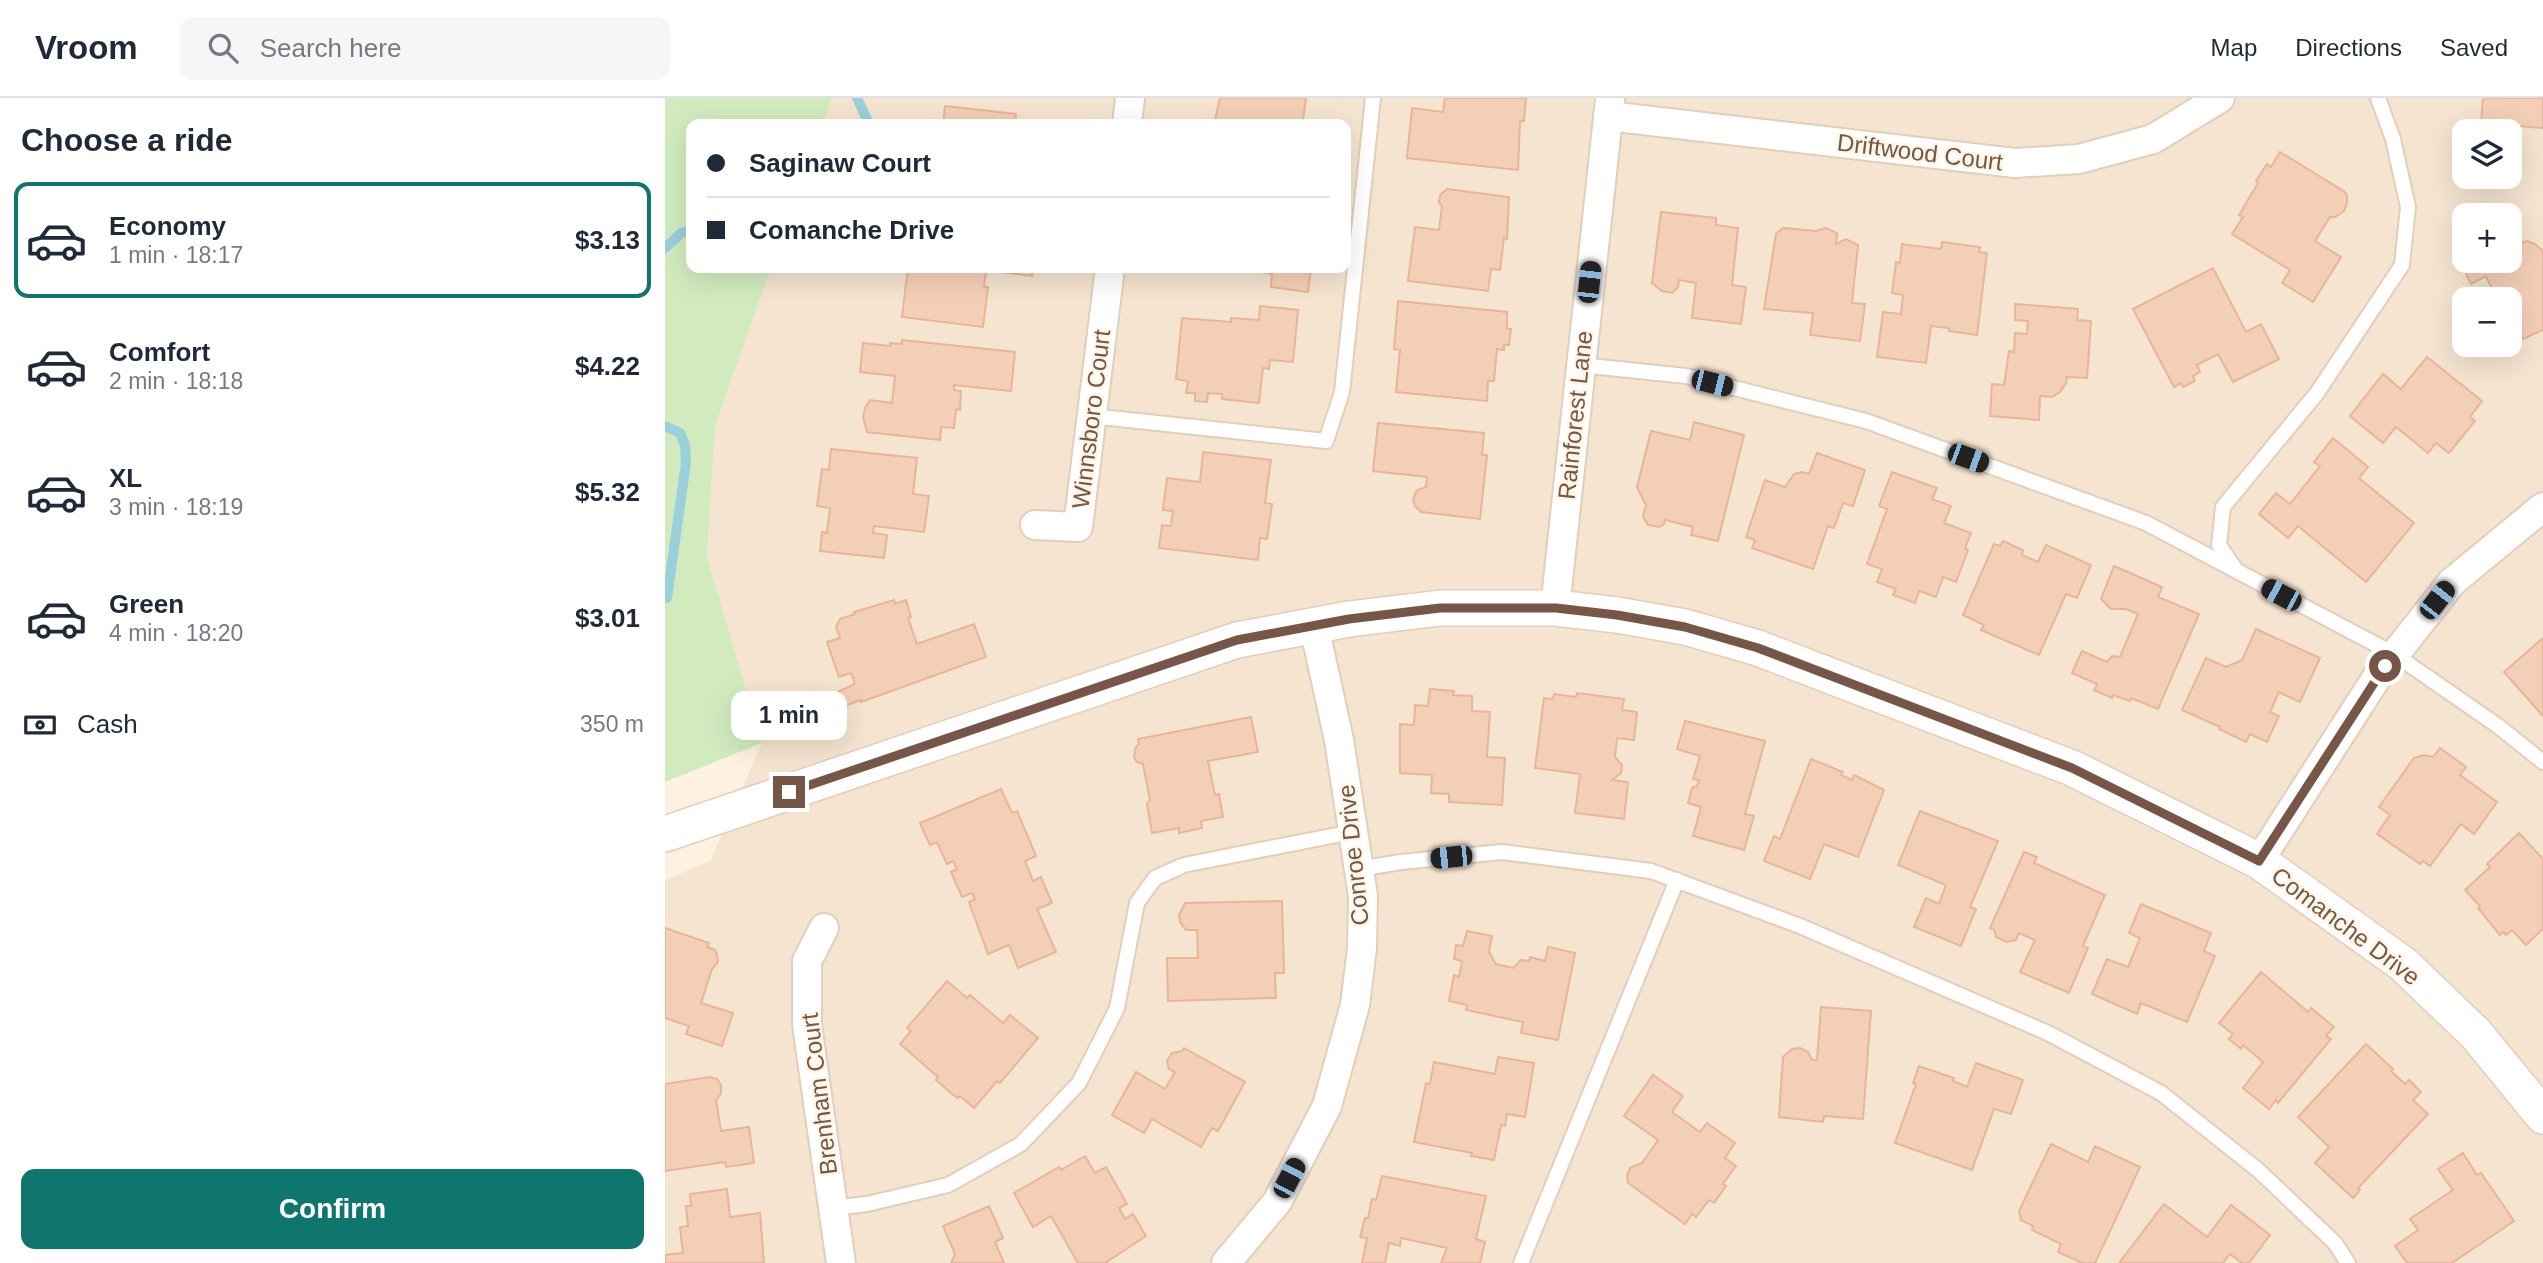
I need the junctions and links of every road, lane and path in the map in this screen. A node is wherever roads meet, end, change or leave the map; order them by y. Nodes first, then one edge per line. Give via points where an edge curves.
1 (1130, 98) edge
2 (1373, 98) edge
3 (2220, 98) edge
4 (2378, 98) edge
5 (1609, 107) edge
6 (1128, 119) edge
7 (1108, 273) edge
8 (1580, 365) junction
9 (1091, 416) junction
10 (2543, 507) edge
11 (1035, 525) dead end
12 (2236, 571) junction
13 (1556, 608) junction
14 (1314, 626) junction
15 (2394, 654) junction
16 (2543, 762) edge
17 (1352, 832) junction
18 (665, 834) edge
19 (2259, 861) junction
20 (1358, 869) junction
21 (1677, 880) junction
22 (824, 928) dead end
23 (2543, 1116) edge
24 (833, 1208) junction
25 (841, 1263) edge
26 (1226, 1263) edge
27 (1521, 1263) edge
28 (2348, 1263) edge

1 - 6 street
2 - 9 lane via 1342,392 1326,441
3 - 5 street, Driftwood Court via 2153,139 2079,159 2015,163
4 - 12 lane via 2408,207 2402,265 2317,393 2223,507 2219,545
5 - 8 street, Rainforest Lane
7 - 9 street, Winnsboro Court
8 - 12 lane via 1686,376 1866,421 2146,523
8 - 13 street, Rainforest Lane
9 - 11 street, Winnsboro Court via 1078,527
10 - 15 street via 2452,582
12 - 15 lane
13 - 14 street, Comanche Drive via 1440,608
13 - 19 street, Comanche Drive via 1685,627 1758,648 2072,768
14 - 17 street, Conroe Drive via 1339,740
14 - 18 street, Comanche Drive via 1237,640
15 - 16 lane
15 - 19 street
17 - 20 street, Conroe Drive
17 - 24 lane via 1184,865 1155,877 1137,903 1117,1008 1079,1083 1021,1144 948,1185
19 - 23 street, Comanche Drive via 2403,964 2476,1034
20 - 21 lane via 1502,852 1651,871
20 - 26 street, Conroe Drive via 1363,896 1362,948 1355,1005 1327,1106 1277,1202
21 - 27 lane
21 - 28 lane via 1800,926 2048,1033 2161,1093 2259,1170 2335,1243
22 - 24 street, Brenham Court via 807,961 807,1025
24 - 25 street, Brenham Court

